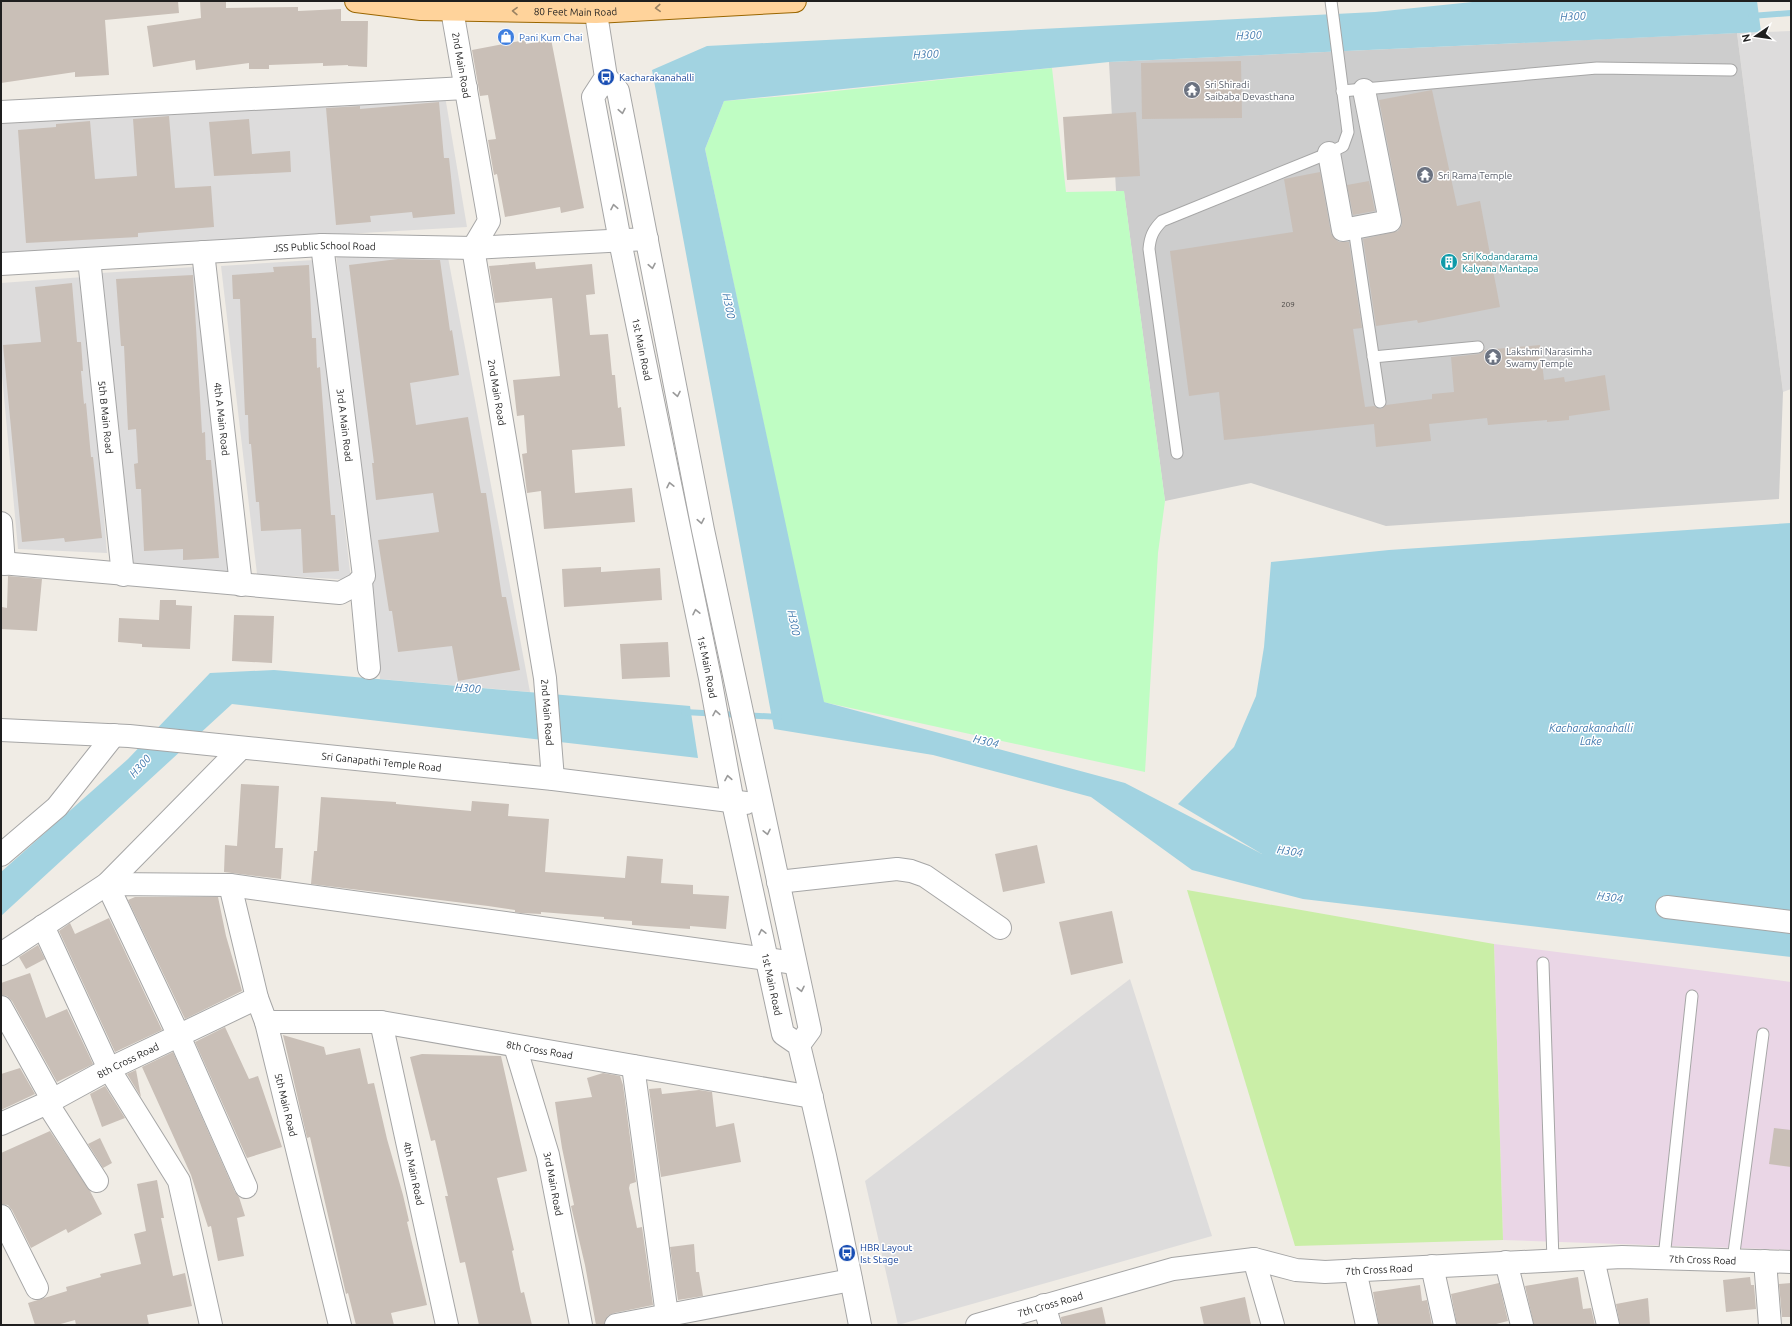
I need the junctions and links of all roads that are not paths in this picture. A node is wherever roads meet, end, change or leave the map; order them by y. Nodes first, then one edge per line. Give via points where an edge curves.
1 (356, 1) edge
2 (795, 1) edge
3 (1331, 4) edge
4 (421, 5) edge
5 (595, 6) edge
6 (452, 10) junction
7 (1732, 70) dead end
8 (606, 77) junction
9 (466, 88) junction
10 (1364, 90) junction
11 (1342, 91) junction
12 (1, 112) edge
13 (1329, 153) junction
14 (1354, 228) junction
15 (647, 239) junction
16 (620, 241) junction
17 (322, 245) junction
18 (473, 248) junction
19 (203, 252) junction
20 (89, 259) junction
21 (1, 264) edge
22 (1478, 347) dead end
23 (1373, 357) junction
24 (1380, 402) dead end
25 (1177, 453) dead end
26 (1, 523) edge
27 (2, 563) edge
28 (123, 575) junction
29 (361, 582) junction
30 (241, 585) junction
31 (369, 668) dead end
32 (1, 730) edge
33 (121, 736) junction
34 (241, 748) junction
35 (553, 779) junction
36 (733, 803) junction
37 (761, 804) junction
38 (1, 855) edge
39 (778, 882) junction
40 (107, 884) junction
41 (230, 885) junction
42 (1667, 907) dead end
43 (1791, 922) edge
44 (43, 926) junction
45 (1000, 928) dead end
46 (1, 954) edge
47 (768, 960) junction
48 (795, 963) junction
49 (1543, 963) dead end
50 (1692, 996) dead end
51 (257, 998) junction
52 (1, 1007) edge
53 (266, 1022) junction
54 (381, 1022) junction
55 (1762, 1034) dead end
56 (179, 1036) junction
57 (799, 1045) junction
58 (515, 1046) junction
59 (633, 1066) junction
60 (109, 1069) junction
61 (812, 1097) junction
62 (50, 1101) junction
63 (1, 1124) edge
64 (97, 1181) dead end
65 (246, 1187) dead end
66 (1, 1216) edge
67 (1593, 1258) junction
68 (1664, 1258) junction
69 (1254, 1259) junction
70 (1553, 1260) junction
71 (1733, 1260) junction
72 (1765, 1261) junction
73 (1506, 1262) junction
74 (1791, 1262) edge
75 (1432, 1266) junction
76 (1355, 1270) junction
77 (851, 1280) junction
78 (37, 1288) dead end
79 (668, 1315) junction
80 (1047, 1315) edge
81 (211, 1325) edge
82 (340, 1325) edge
83 (447, 1325) edge
84 (581, 1325) edge
85 (616, 1325) edge
86 (860, 1325) edge
87 (977, 1325) edge
88 (1274, 1325) edge
89 (1367, 1325) edge
90 (1445, 1325) edge
91 (1522, 1325) edge
92 (1608, 1325) edge
93 (1770, 1325) edge

1 - 4 main road, 80 Feet Main Road
2 -> 5 main road, 80 Feet Main Road
3 - 11 lane
4 - 6 main road, 80 Feet Main Road
5 -> 6 main road, 80 Feet Main Road
5 - 8 street
6 - 9 street, 2nd Main Road
7 - 10 lane via 1597,68
8 -> 15 street via 618,91
16 -> 8 street, 1st Main Road via 593,97
9 - 12 street
9 - 18 street, 2nd Main Road via 489,221
10 - 11 lane
10 - 14 street via 1390,221
11 - 13 lane via 1348,132 1343,146
13 - 14 street via 1343,230
13 - 25 lane via 1162,221 1150,237 1149,250
14 - 23 lane
15 - 16 street, JSS Public School Road
15 -> 37 street via 702,530
16 - 18 street, JSS Public School Road
36 -> 16 street, 1st Main Road via 710,678
17 - 18 street, JSS Public School Road
17 - 19 street, JSS Public School Road
17 - 29 street, 3rd A Main Road via 364,576
18 - 35 street, 2nd Main Road via 545,678
19 - 20 street, JSS Public School Road
19 - 30 street, 4th A Main Road
20 - 21 street, JSS Public School Road
20 - 28 street, 5th B Main Road
22 - 23 lane
23 - 24 lane
26 - 27 street
27 - 28 street
28 - 30 street
29 - 30 street via 340,593
29 - 31 street, 3rd A Main Road
32 - 33 street, Sri Ganapathi Temple Road
33 - 34 street, Sri Ganapathi Temple Road
33 - 38 street via 57,807
34 - 35 street, Sri Ganapathi Temple Road
34 - 40 street
35 - 36 street, Sri Ganapathi Temple Road
36 - 37 street, Sri Ganapathi Temple Road
47 -> 36 street, 1st Main Road
37 -> 39 street
39 - 45 street via 897,869 911,871 925,876
39 - 48 street
40 - 41 street
40 - 44 street
40 - 56 street
41 - 47 street
41 - 51 street, 5th Main Road
42 - 43 street
44 - 46 street
44 - 60 street
47 - 48 street
47 - 57 street, 1st Main Road via 783,1034
48 -> 57 street via 810,1030
49 - 70 lane
50 - 68 lane
51 - 53 street, 5th Main Road
51 - 56 street, 8th Cross Road
52 - 62 street
53 - 54 street, 8th Cross Road
53 - 82 street, 5th Main Road
54 - 58 street, 8th Cross Road
54 - 83 street, 4th Main Road
55 - 71 lane
56 - 60 street, 8th Cross Road
56 - 65 street
57 - 61 street
58 - 59 street, 8th Cross Road
58 - 84 street, 3rd Main Road via 548,1155
59 - 61 street, 8th Cross Road
59 - 79 street
60 - 62 street, 8th Cross Road
60 - 81 street via 179,1180
61 - 77 street
62 - 63 street, 8th Cross Road
62 - 64 street
66 - 78 street
67 - 68 street, 7th Cross Road
67 - 70 street, 7th Cross Road
67 - 92 street
68 - 71 street, 7th Cross Road
69 - 76 street, 7th Cross Road via 1296,1270
69 - 80 street, 7th Cross Road via 1173,1269
69 - 88 street
70 - 73 street, 7th Cross Road
71 - 72 street, 7th Cross Road
72 - 74 street, 7th Cross Road
72 - 93 street
73 - 75 street, 7th Cross Road
73 - 91 street
75 - 76 street, 7th Cross Road
75 - 90 street
76 - 89 street
77 - 79 street
77 - 86 street
79 - 85 street
80 - 87 street, 7th Cross Road

